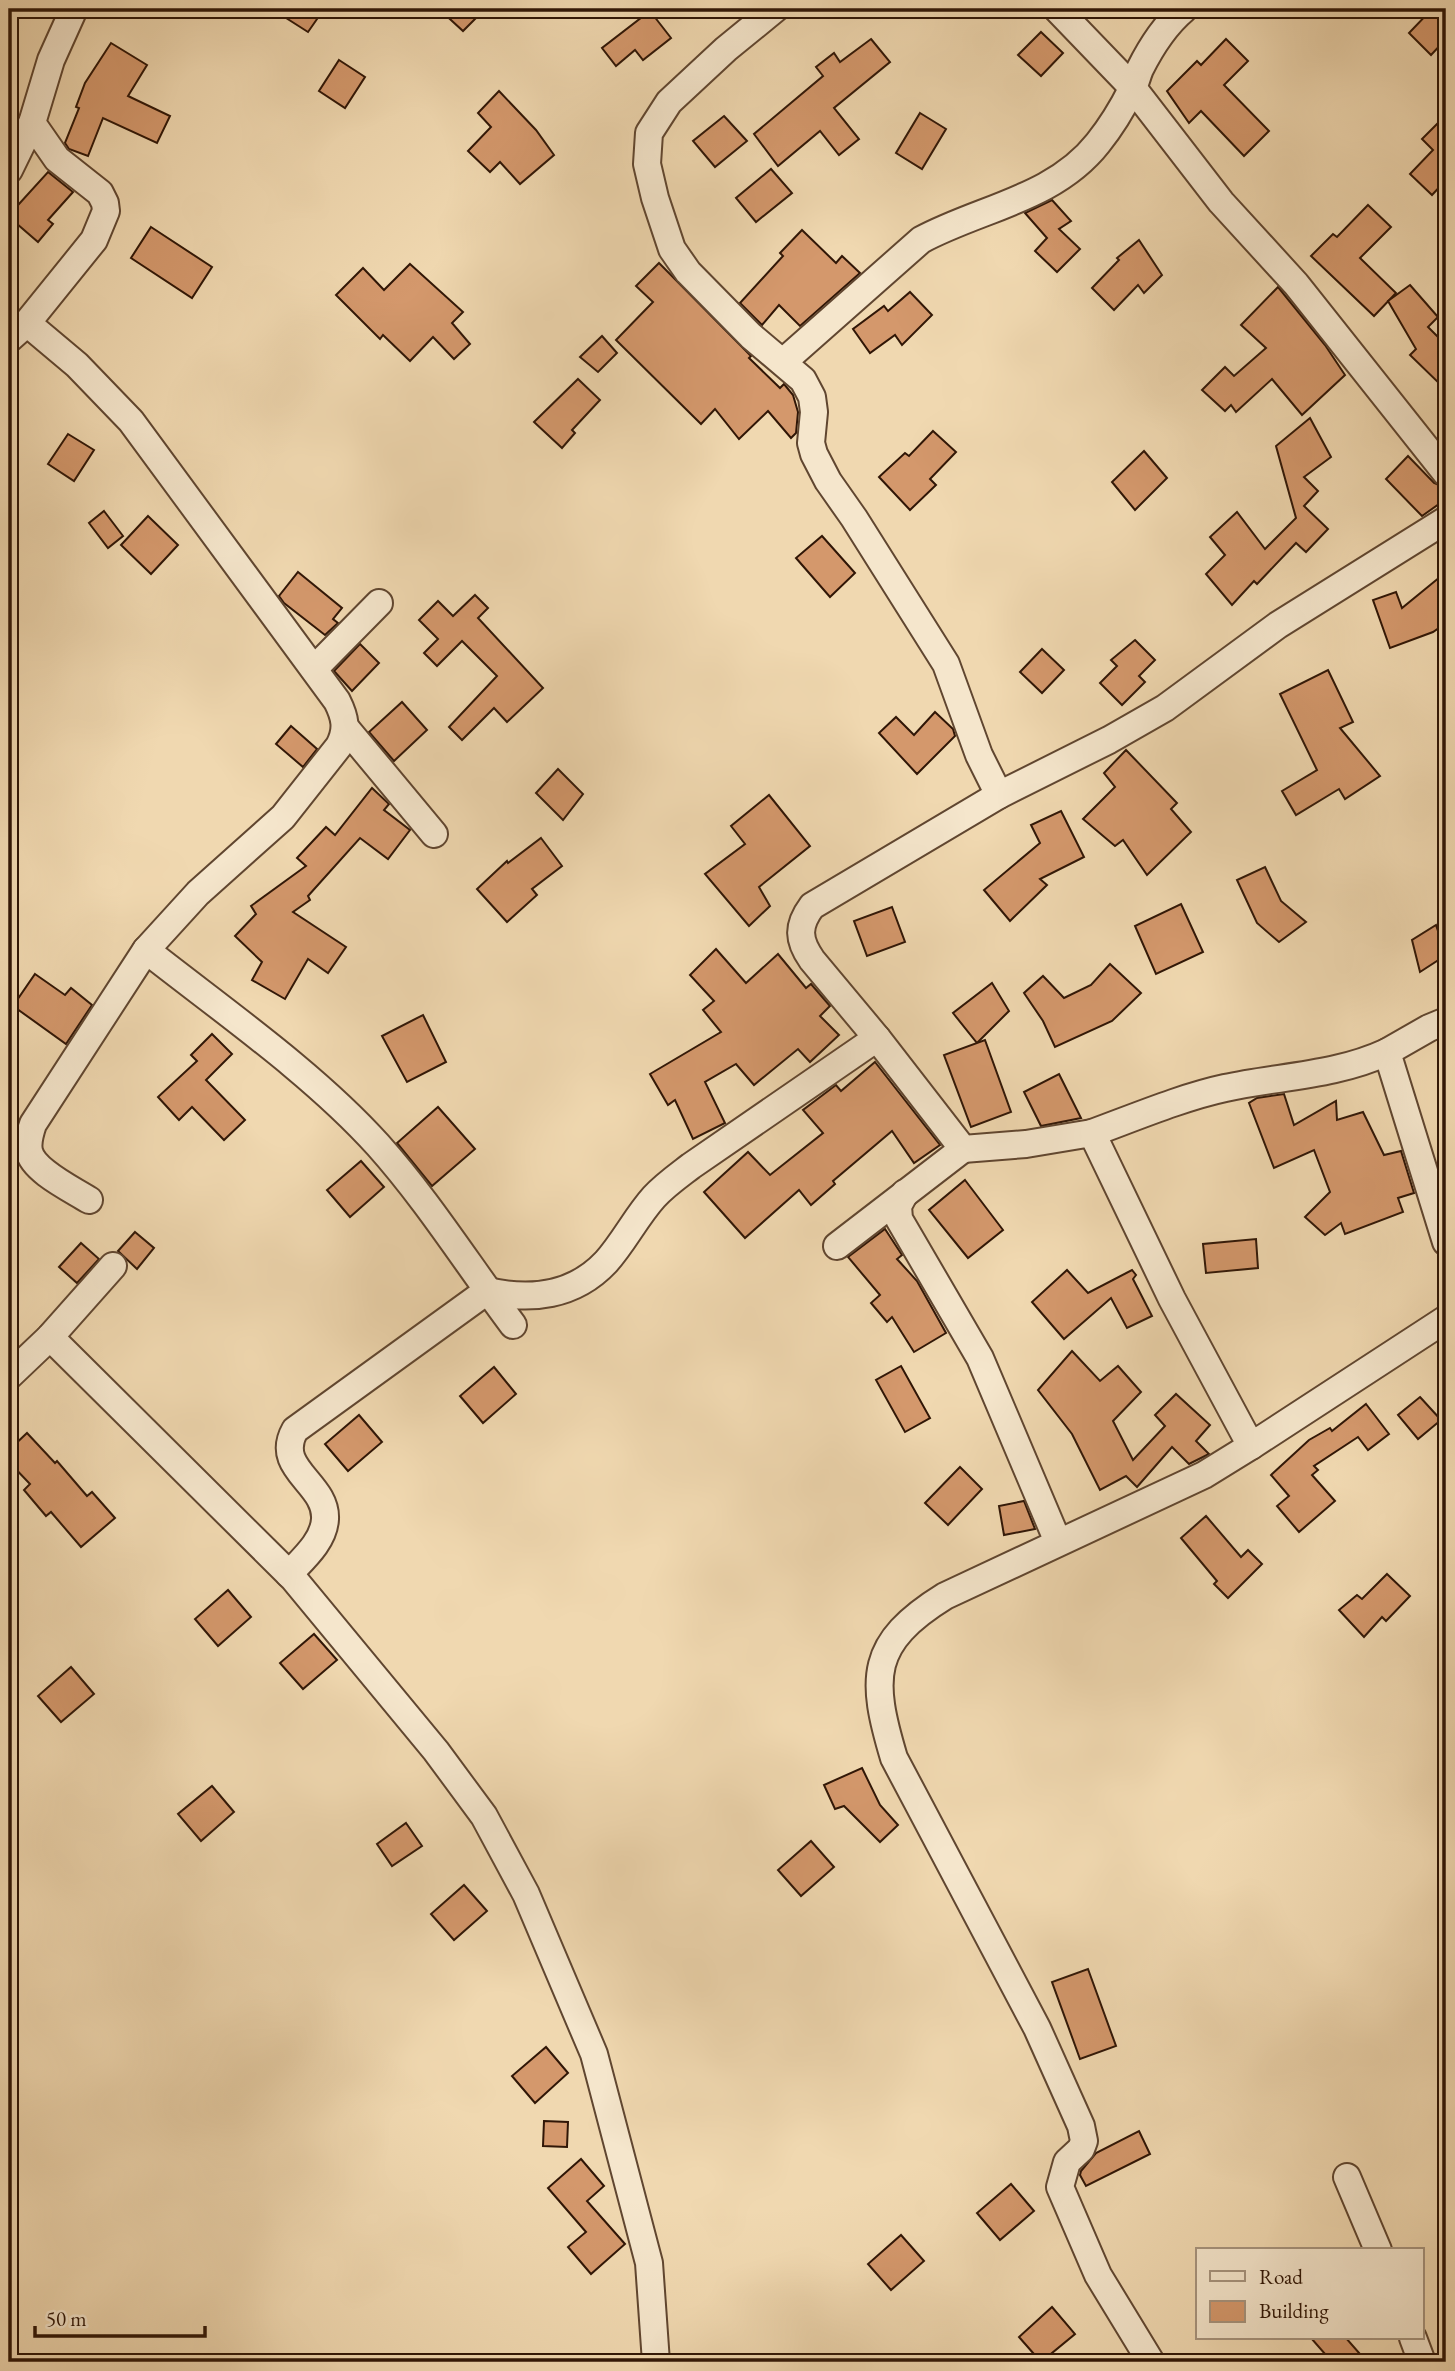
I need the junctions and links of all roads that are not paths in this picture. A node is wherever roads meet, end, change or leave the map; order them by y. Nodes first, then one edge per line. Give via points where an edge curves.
1 (75, 9) edge
2 (775, 9) edge
3 (1057, 9) edge
4 (1184, 9) edge
5 (1133, 88) junction
6 (32, 123) junction
7 (9, 170) edge
8 (18, 331) edge
9 (783, 362) junction
10 (1446, 473) edge
11 (1446, 520) edge
12 (379, 603) dead end
13 (314, 669) junction
14 (345, 727) junction
15 (999, 795) junction
16 (435, 834) dead end
17 (146, 950) junction
18 (1446, 1021) edge
19 (877, 1038) junction
20 (1387, 1052) junction
21 (1092, 1133) junction
22 (962, 1149) junction
23 (905, 1193) junction
24 (89, 1200) dead end
25 (1446, 1242) edge
26 (837, 1246) dead end
27 (113, 1266) dead end
28 (487, 1291) junction
29 (1446, 1319) edge
30 (513, 1325) dead end
31 (50, 1337) junction
32 (9, 1376) edge
33 (1251, 1446) junction
34 (1058, 1542) junction
35 (289, 1574) junction
36 (1347, 2177) dead end
37 (1377, 2248) edge
38 (1414, 2340) edge
39 (656, 2362) edge
40 (1151, 2362) edge
41 (1422, 2362) edge

1 - 6 street via 51,60
2 - 9 street via 669,102 649,133 647,164 672,249 723,310
3 - 5 street
4 - 5 street via 1161,34
5 - 9 street via 1081,162 1022,198 921,240
5 - 10 street via 1221,202 1296,284
6 - 7 street
6 - 8 street via 57,159 100,193 106,211 94,240
8 - 13 street via 77,365 131,421
9 - 15 street via 803,380 812,397 814,454 946,664 979,755
11 - 15 street via 1278,625 1165,708
12 - 13 street
13 - 14 street via 337,701
14 - 16 street
14 - 17 street via 339,746 283,817 198,893
15 - 19 street via 813,906 803,919 803,947
17 - 24 street via 41,1108 29,1138 28,1150 41,1169
17 - 28 street via 256,1035 377,1144
18 - 20 street
19 - 22 street
19 - 28 street via 666,1185 606,1262 583,1282 541,1296
20 - 21 street via 1331,1072 1223,1088
20 - 25 street
21 - 22 street
21 - 33 street via 1172,1299
22 - 23 street
23 - 26 street
23 - 34 street via 898,1206 899,1219 980,1358
27 - 31 street
28 - 30 street
28 - 35 street via 295,1430 289,1441 293,1463 312,1486 326,1519 314,1546
29 - 33 street
31 - 32 street
31 - 35 street
33 - 34 street via 1204,1475
34 - 40 street via 919,1612 880,1662 880,1714 894,1758 1037,2028 1081,2126 1084,2141 1067,2161 1060,2187 1098,2275
35 - 39 street via 485,1816 526,1894 594,2054 649,2263
36 - 37 street
38 - 41 street

